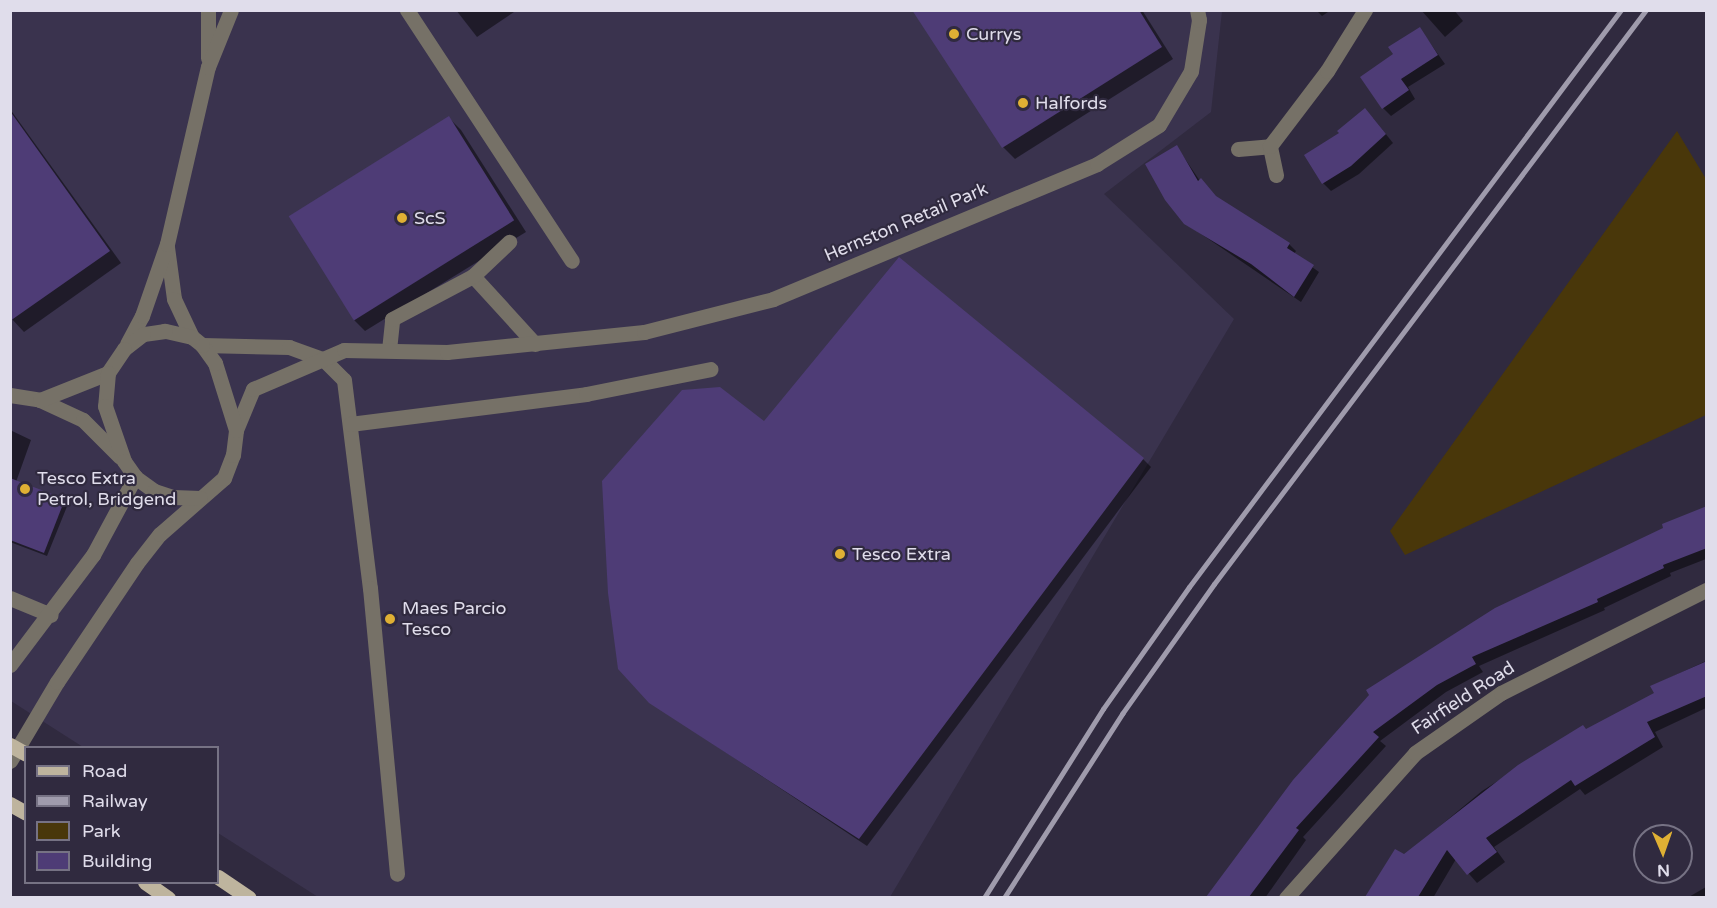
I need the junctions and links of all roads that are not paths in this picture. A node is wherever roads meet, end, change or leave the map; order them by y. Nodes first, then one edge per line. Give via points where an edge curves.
1 (208, 10) edge
2 (231, 10) edge
3 (407, 10) edge
4 (1197, 10) edge
5 (1365, 10) edge
6 (208, 68) junction
7 (1270, 146) junction
8 (1238, 149) dead end
9 (1276, 175) dead end
10 (509, 242) dead end
11 (167, 244) junction
12 (572, 261) dead end
13 (473, 276) junction
14 (197, 341) junction
15 (535, 344) junction
16 (124, 349) junction
17 (389, 350) junction
18 (324, 360) junction
19 (711, 369) dead end
20 (108, 373) junction
21 (10, 395) edge
22 (40, 400) junction
23 (350, 423) junction
24 (236, 430) junction
25 (124, 461) junction
26 (135, 477) junction
27 (200, 498) junction
28 (1707, 590) edge
29 (10, 598) edge
30 (51, 615) junction
31 (10, 664) edge
32 (16, 753) edge
33 (10, 804) edge
34 (24, 812) edge
35 (398, 874) dead end
36 (219, 878) edge
37 (148, 884) edge
38 (168, 897) edge
39 (249, 897) edge
40 (1286, 897) edge

1 - 6 street
2 - 6 street
3 - 12 street
4 - 15 street, Hernston Retail Park via 1191,71 1159,125 1097,164 773,299 644,332
5 - 7 street via 1327,71
6 - 11 street
7 - 8 street
7 - 9 street
10 - 13 street
11 - 14 street via 174,299
11 - 16 street via 142,316
13 - 15 street
13 - 17 street via 392,319
14 - 16 street via 165,331 143,334
14 - 18 street via 289,346
14 - 24 street via 215,363
15 - 17 street, Hernston Retail Park via 447,351
16 - 20 street
17 - 18 street, Hernston Retail Park via 344,350
18 - 23 street via 344,380
18 - 24 street, Hernston Retail Park via 253,389
19 - 23 street via 586,394
20 - 22 street
20 - 25 street via 105,405
21 - 22 street
22 - 25 street via 83,420
23 - 35 street
24 - 27 street, Hernston Retail Park via 224,478
25 - 26 street
26 - 27 street via 163,494
26 - 30 street via 93,555
27 - 32 street, Hernston Retail Park via 160,534 137,563 57,682
28 - 40 street, Fairfield Road via 1501,693 1415,753
29 - 30 street
30 - 31 street
33 - 34 main road
36 - 39 main road
37 - 38 main road

